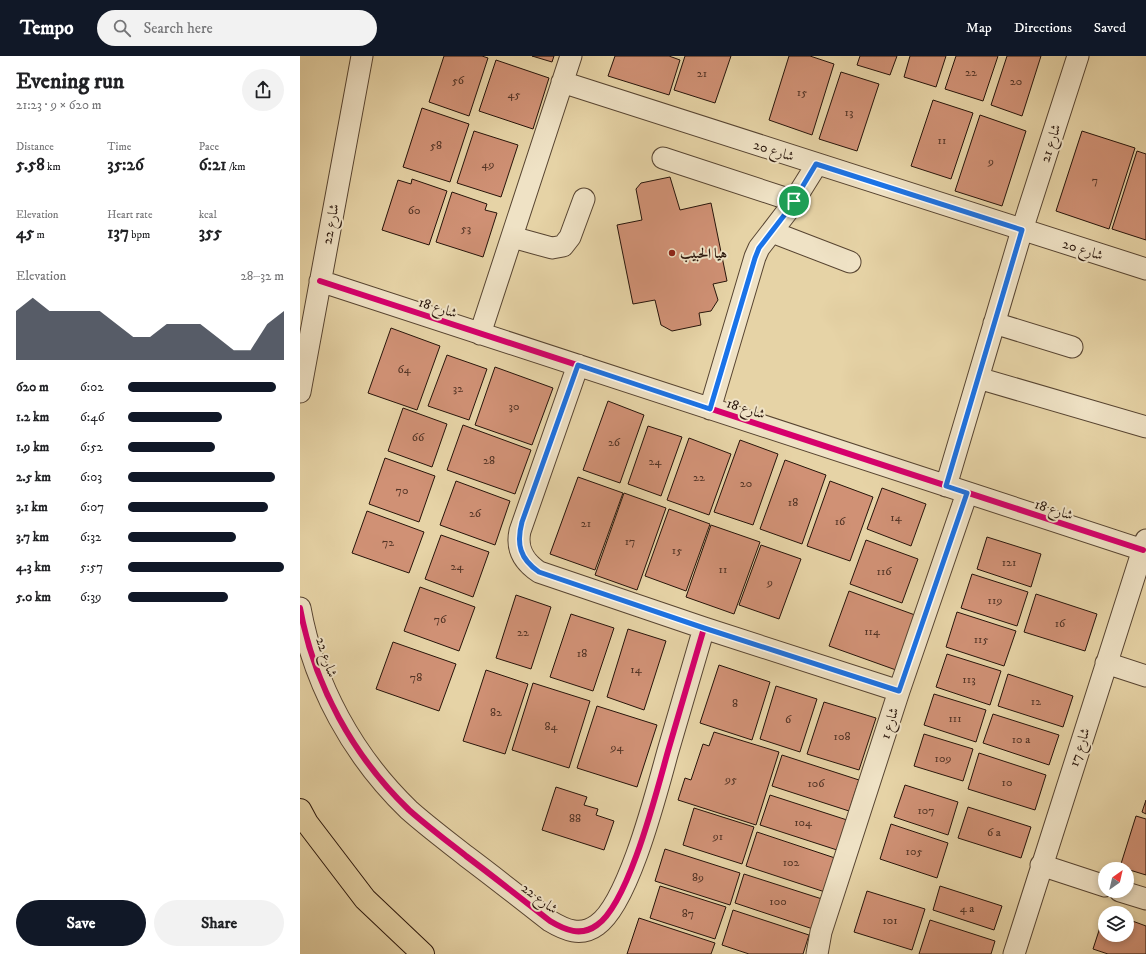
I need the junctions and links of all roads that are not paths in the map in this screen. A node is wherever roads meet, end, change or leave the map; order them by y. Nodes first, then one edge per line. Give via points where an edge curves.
1 (362, 56) edge
2 (571, 56) edge
3 (1078, 56) edge
4 (562, 82) junction
5 (663, 158) dead end
6 (816, 164) junction
7 (584, 199) dead end
8 (794, 201) junction
9 (1022, 230) junction
10 (772, 232) junction
11 (512, 236) junction
12 (850, 262) dead end
13 (1146, 269) edge
14 (320, 281) junction
15 (994, 323) junction
16 (480, 334) junction
17 (1072, 347) dead end
18 (578, 365) junction
19 (978, 378) junction
20 (300, 392) edge
21 (710, 409) junction
22 (1146, 427) edge
23 (946, 486) junction
24 (967, 493) junction
25 (1144, 545) edge
26 (300, 608) edge
27 (704, 628) junction
28 (1106, 663) junction
29 (1146, 676) edge
30 (899, 691) junction
31 (300, 810) edge
32 (1041, 865) junction
33 (1098, 884) edge
34 (1134, 895) edge
35 (1146, 899) edge
36 (423, 954) edge
37 (817, 954) edge
38 (1014, 954) edge

1 - 14 street, شارع 22
2 - 4 street
3 - 9 street, شارع 21
4 - 6 street, شارع 20
4 - 11 street
5 - 8 street
6 - 8 street
6 - 9 street, شارع 20
7 - 11 street via 570,237 563,246 552,248
8 - 10 street
9 - 13 street, شارع 20
9 - 15 street, شارع 21
10 - 12 street
10 - 21 street via 759,248 755,258
11 - 16 street
14 - 16 street, شارع 18
14 - 20 street, شارع 22
15 - 17 street
15 - 19 street, شارع 21
16 - 18 street, شارع 18
18 - 21 street, شارع 18
18 - 27 street via 522,522 518,537 521,553 539,572
19 - 22 street
19 - 23 street, شارع 21
21 - 23 street, شارع 18
23 - 24 street, شارع 18
24 - 25 street, شارع 18
24 - 30 street, شارع 1
25 - 28 street, شارع 17
26 - 27 street, شارع 22 via 319,676 331,703 356,747 376,774 433,830 550,921 562,929 573,932 589,930 605,918 627,879 644,833
27 - 30 street
28 - 29 street
28 - 32 street, شارع 17
30 - 37 street, شارع 1 via 821,932
31 - 36 highway via 307,823 365,899
32 - 33 street
32 - 38 street, شارع 17
34 - 35 street

